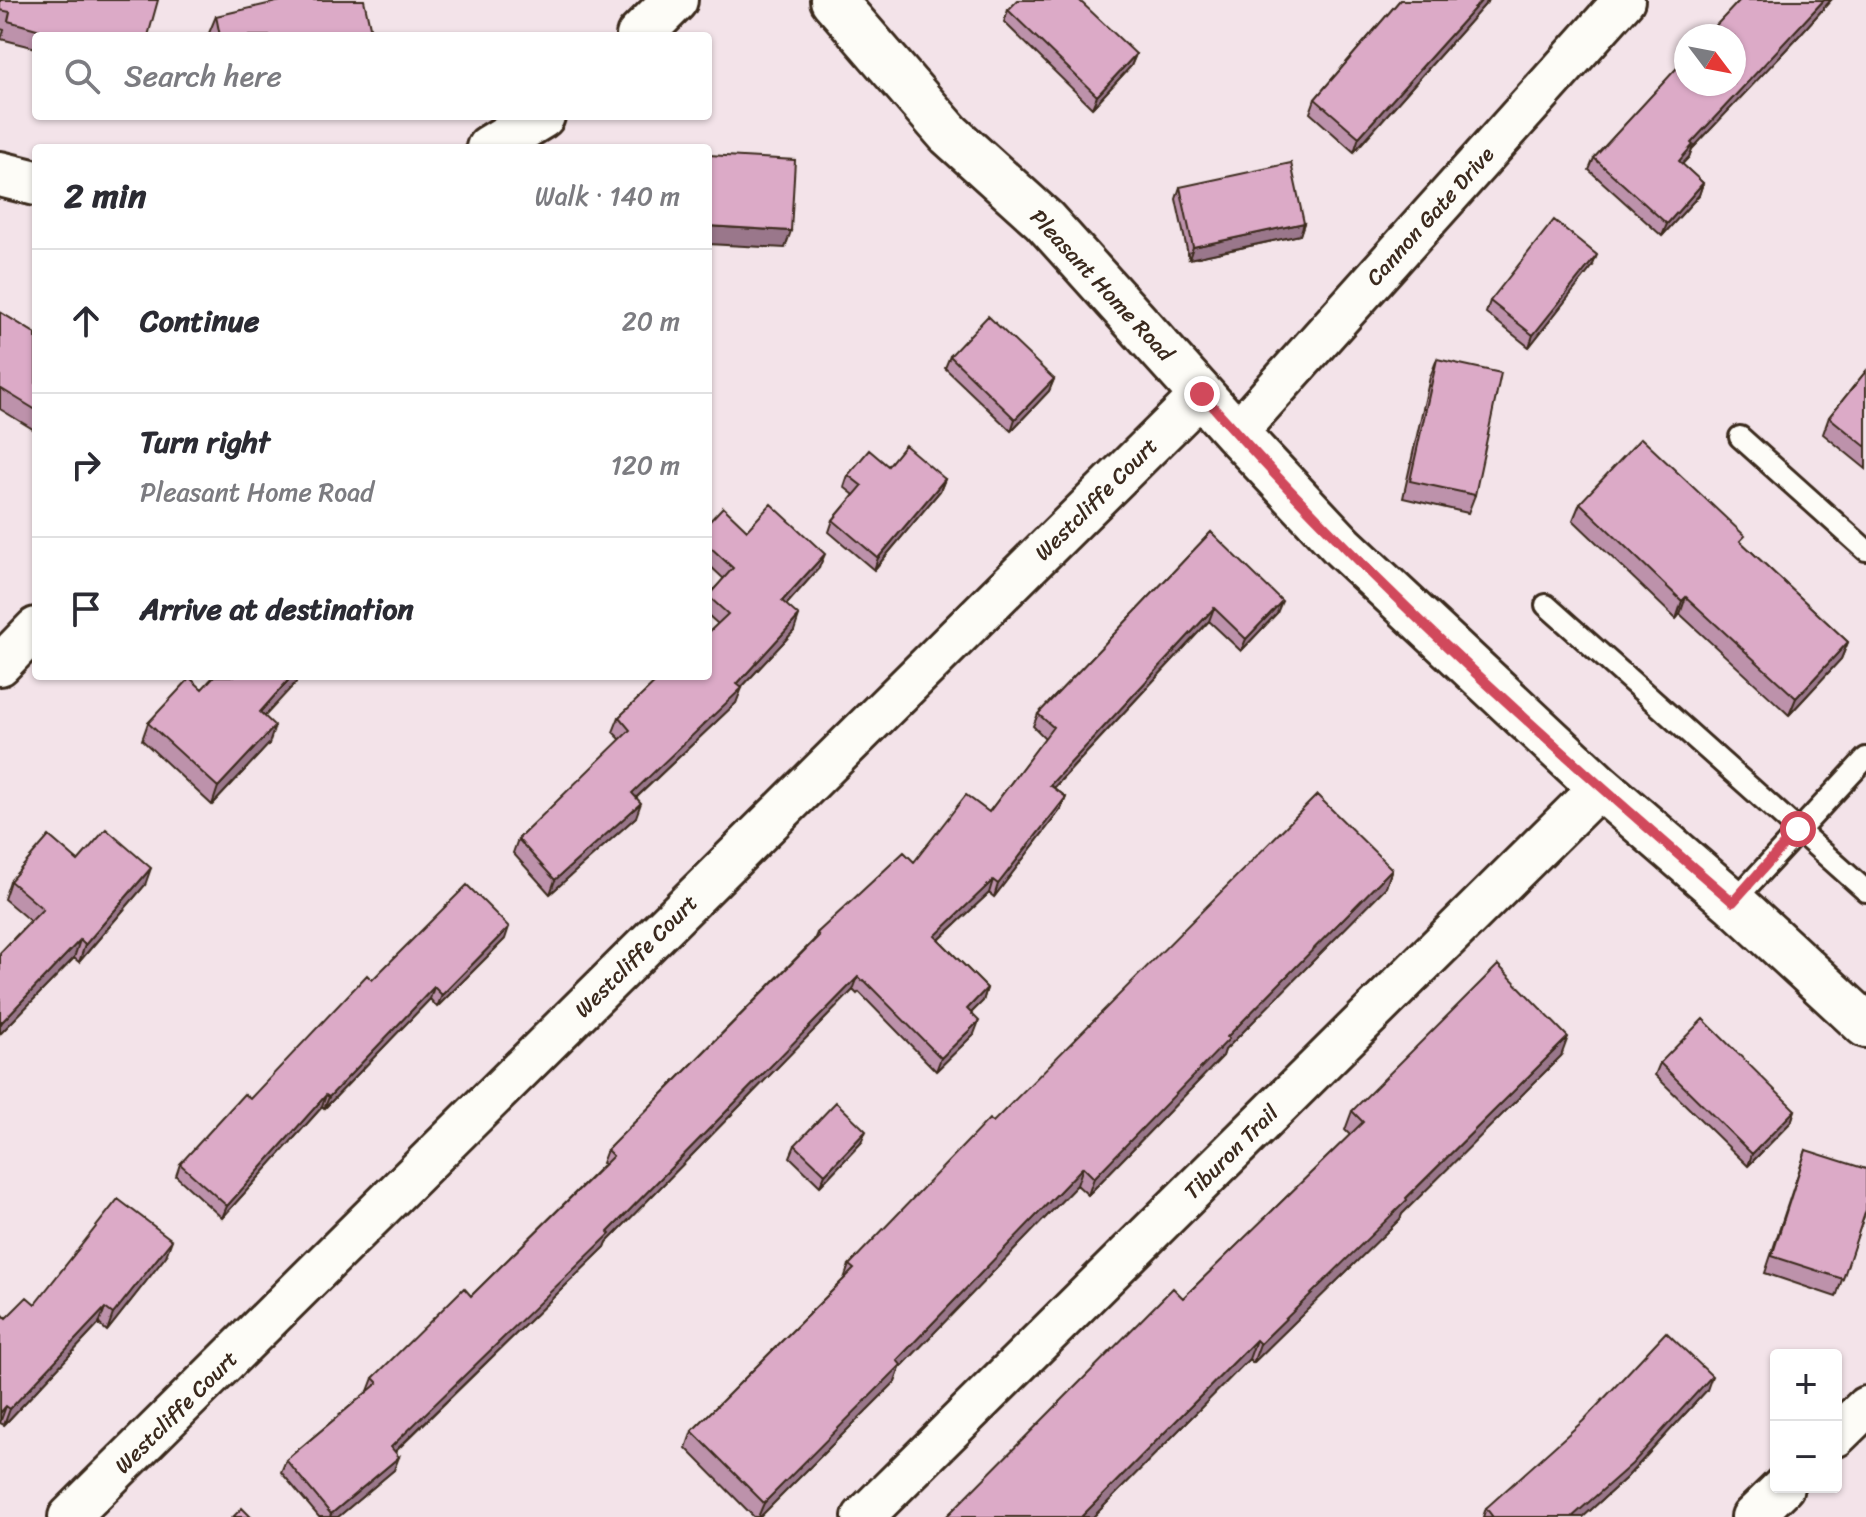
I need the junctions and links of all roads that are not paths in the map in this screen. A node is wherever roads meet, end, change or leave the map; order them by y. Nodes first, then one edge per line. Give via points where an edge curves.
1 (675, 0) edge
2 (833, 0) edge
3 (1624, 0) edge
4 (643, 32) edge
5 (535, 120) edge
6 (496, 144) edge
7 (0, 174) edge
8 (32, 182) edge
9 (1202, 394) junction
10 (1236, 433) junction
11 (1740, 437) dead end
12 (1866, 550) edge
13 (1546, 605) dead end
14 (32, 632) edge
15 (0, 665) edge
16 (1866, 758) edge
17 (1600, 787) junction
18 (1798, 829) junction
19 (1866, 891) edge
20 (1733, 902) junction
21 (1866, 1025) edge
22 (1866, 1407) edge
23 (1842, 1430) edge
24 (1777, 1493) edge
25 (69, 1517) edge
26 (863, 1517) edge
27 (1752, 1517) edge

1 - 4 main road
2 - 9 main road, Pleasant Home Road via 949,134 1044,220
3 - 10 street, Cannon Gate Drive
5 - 6 main road
7 - 8 main road
9 - 10 main road, Pleasant Home Road
9 - 25 street, Westcliffe Court
10 - 17 main road, Pleasant Home Road via 1343,547
11 - 12 lane
13 - 18 lane
14 - 15 street
16 - 18 lane
17 - 20 main road, Pleasant Home Road
17 - 26 street, Tiburon Trail
18 - 19 lane
18 - 20 lane
20 - 21 main road, Pleasant Home Road
22 - 23 street
24 - 27 street

